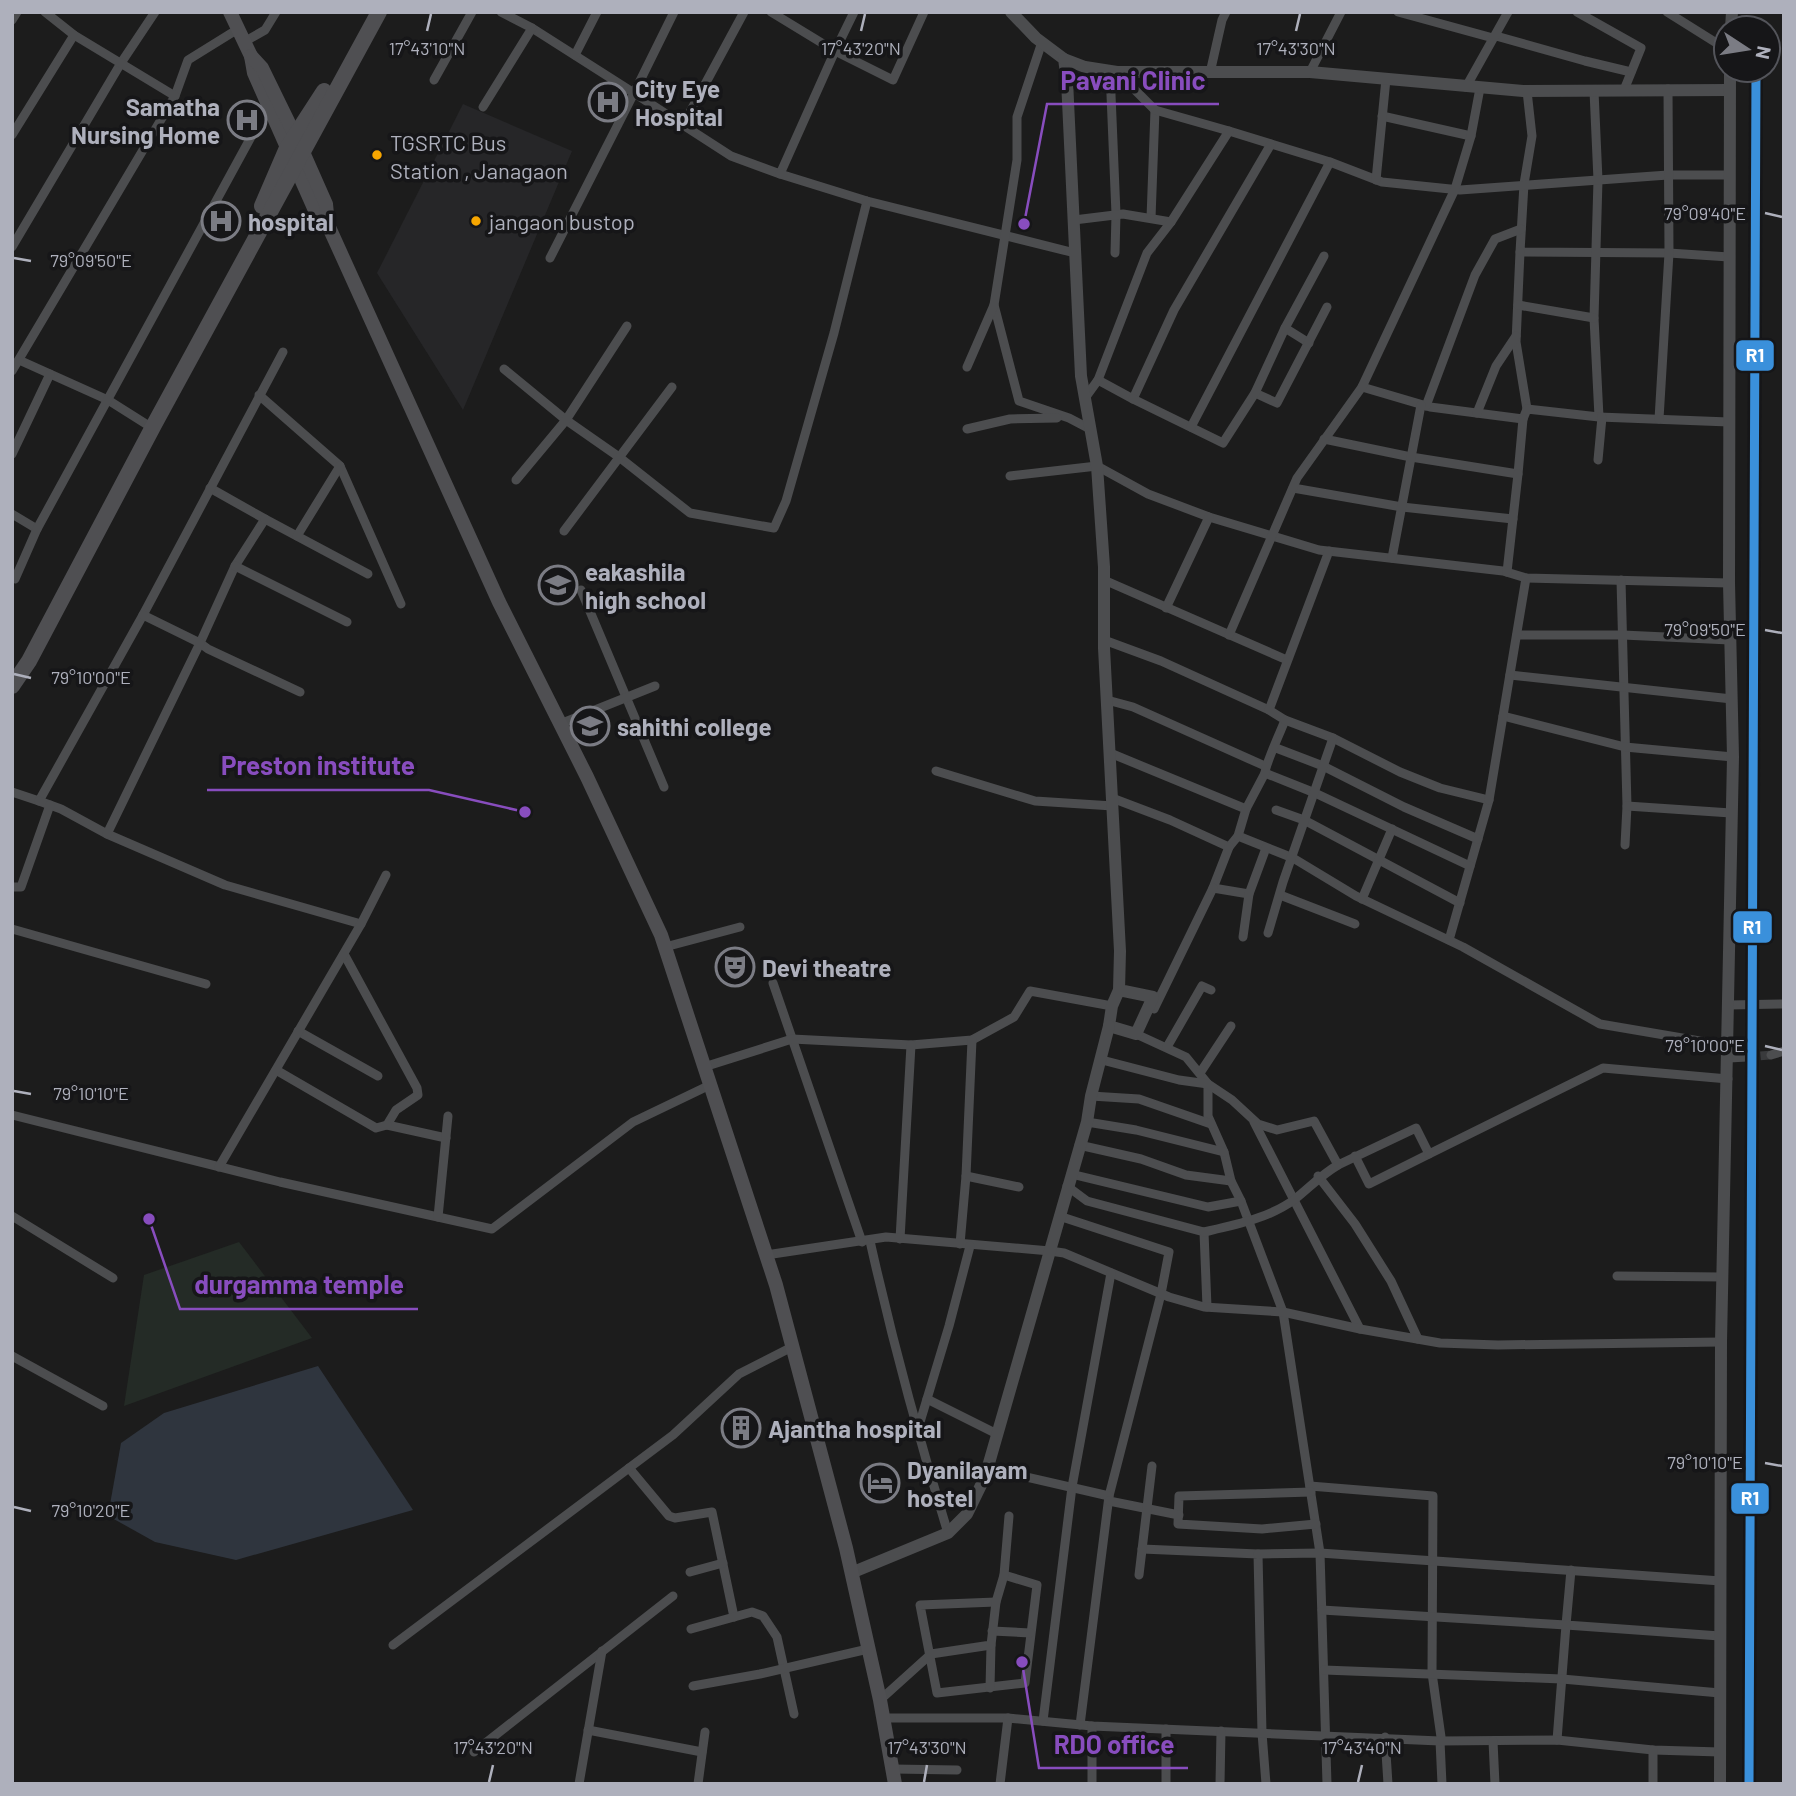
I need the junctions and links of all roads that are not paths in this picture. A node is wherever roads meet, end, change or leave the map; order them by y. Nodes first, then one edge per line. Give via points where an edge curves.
1 (17, 12) edge
2 (45, 12) edge
3 (155, 12) edge
4 (230, 12) edge
5 (276, 12) edge
6 (367, 12) edge
7 (379, 12) edge
8 (472, 12) edge
9 (501, 12) edge
10 (597, 12) edge
11 (674, 12) edge
12 (744, 12) edge
13 (771, 12) edge
14 (854, 12) edge
15 (924, 12) edge
16 (1011, 12) edge
17 (1226, 12) edge
18 (1341, 12) edge
19 (1398, 12) edge
20 (1508, 12) edge
21 (1577, 12) edge
22 (1667, 12) edge
23 (12, 19) edge
24 (532, 27) junction
25 (74, 35) junction
26 (241, 35) junction
27 (1495, 37) junction
28 (1712, 40) edge
29 (1042, 42) junction
30 (835, 51) junction
31 (575, 55) junction
32 (251, 56) junction
33 (1064, 59) junction
34 (121, 63) junction
35 (1113, 72) junction
36 (1310, 72) junction
37 (1631, 72) junction
38 (1210, 73) junction
39 (1386, 79) junction
40 (434, 80) dead end
41 (1729, 84) edge
42 (1466, 88) junction
43 (1480, 89) junction
44 (1668, 89) junction
45 (1624, 90) junction
46 (1729, 90) junction
47 (1527, 91) junction
48 (1594, 91) junction
49 (634, 93) junction
50 (176, 96) junction
51 (268, 106) junction
52 (483, 107) dead end
53 (1155, 110) junction
54 (1382, 116) junction
55 (682, 125) junction
56 (1229, 131) junction
57 (12, 135) edge
58 (1471, 136) junction
59 (1271, 144) junction
60 (295, 151) junction
61 (1330, 162) junction
62 (780, 174) junction
63 (1729, 174) junction
64 (1668, 176) junction
65 (1376, 180) junction
66 (1598, 180) junction
67 (1524, 184) junction
68 (1455, 189) junction
69 (867, 201) junction
70 (1116, 214) junction
71 (1151, 218) junction
72 (1074, 220) junction
73 (1171, 222) junction
74 (1521, 229) junction
75 (1006, 237) junction
76 (12, 247) edge
77 (1520, 252) junction
78 (1075, 253) junction
79 (1115, 253) dead end
80 (1596, 253) junction
81 (1670, 253) junction
82 (1324, 256) dead end
83 (1729, 257) junction
84 (550, 258) dead end
85 (994, 305) junction
86 (1517, 305) junction
87 (1327, 307) dead end
88 (1594, 318) junction
89 (627, 326) dead end
90 (1285, 328) junction
91 (1517, 334) junction
92 (1308, 343) junction
93 (282, 352) dead end
94 (19, 360) junction
95 (967, 367) dead end
96 (505, 369) dead end
97 (12, 371) edge
98 (50, 374) junction
99 (1098, 380) junction
100 (672, 387) dead end
101 (1362, 387) junction
102 (1255, 393) junction
103 (258, 395) junction
104 (1085, 398) junction
105 (1133, 399) junction
106 (108, 400) junction
107 (1423, 405) junction
108 (1527, 409) junction
109 (1477, 413) junction
110 (1600, 417) junction
111 (1069, 418) junction
112 (1523, 419) junction
113 (1659, 419) junction
114 (566, 420) junction
115 (1729, 422) junction
116 (146, 424) junction
117 (1191, 427) junction
118 (967, 429) dead end
119 (1090, 429) junction
120 (1324, 439) junction
121 (12, 454) edge
122 (619, 457) junction
123 (1411, 457) junction
124 (1598, 460) dead end
125 (340, 467) junction
126 (1097, 467) junction
127 (1518, 474) junction
128 (1010, 476) dead end
129 (516, 480) dead end
130 (210, 488) junction
131 (1293, 488) junction
132 (1402, 507) junction
133 (12, 514) edge
134 (1209, 517) junction
135 (265, 519) junction
136 (1513, 520) junction
137 (37, 529) junction
138 (564, 531) dead end
139 (297, 536) junction
140 (1271, 536) junction
141 (1329, 551) junction
142 (1392, 558) junction
143 (235, 566) junction
144 (1507, 572) junction
145 (368, 574) dead end
146 (1527, 578) junction
147 (15, 579) dead end
148 (1104, 580) junction
149 (1621, 580) junction
150 (1729, 583) junction
151 (581, 590) dead end
152 (401, 604) dead end
153 (1166, 608) junction
154 (143, 615) junction
155 (347, 622) dead end
156 (1229, 635) junction
157 (1517, 635) junction
158 (1623, 635) junction
159 (1104, 640) junction
160 (1730, 640) junction
161 (200, 643) junction
162 (1287, 660) junction
163 (12, 671) edge
164 (1510, 675) junction
165 (12, 686) edge
166 (655, 686) dead end
167 (1624, 687) junction
168 (300, 692) dead end
169 (625, 696) junction
170 (1732, 699) junction
171 (1107, 700) junction
172 (1269, 710) junction
173 (1503, 716) junction
174 (1285, 720) junction
175 (560, 724) junction
176 (1333, 738) junction
177 (1625, 747) junction
178 (1276, 748) junction
179 (1110, 753) junction
180 (1733, 757) junction
181 (1322, 766) junction
182 (1265, 769) junction
183 (936, 771) dead end
184 (664, 787) dead end
185 (12, 792) edge
186 (1315, 793) junction
187 (1489, 800) junction
188 (39, 801) junction
189 (1113, 802) junction
190 (50, 805) junction
191 (1627, 806) junction
192 (1246, 809) junction
193 (1276, 810) dead end
194 (1731, 813) junction
195 (1304, 820) junction
196 (1392, 829) junction
197 (107, 834) junction
198 (1238, 836) junction
199 (1478, 839) junction
200 (1625, 845) dead end
201 (1229, 847) junction
202 (1266, 848) junction
203 (1293, 858) junction
204 (1379, 859) junction
205 (1470, 866) junction
206 (386, 875) dead end
207 (12, 887) edge
208 (1213, 888) junction
209 (1249, 894) junction
210 (1280, 895) junction
211 (1362, 899) junction
212 (1460, 903) junction
213 (361, 924) junction
214 (1355, 924) dead end
215 (740, 927) dead end
216 (12, 929) edge
217 (1268, 933) dead end
218 (1243, 937) dead end
219 (1449, 940) junction
220 (665, 947) junction
221 (344, 954) junction
222 (773, 983) dead end
223 (206, 984) dead end
224 (1119, 990) junction
225 (1210, 990) dead end
226 (1784, 1004) edge
227 (1730, 1005) junction
228 (1112, 1006) junction
229 (1109, 1026) junction
230 (1231, 1026) dead end
231 (298, 1031) junction
232 (1138, 1035) junction
233 (792, 1039) junction
234 (972, 1040) junction
235 (911, 1045) junction
236 (1167, 1047) junction
237 (1784, 1051) edge
238 (1729, 1052) junction
239 (1771, 1055) tunnel mouth
240 (1748, 1057) tunnel mouth
241 (1102, 1060) junction
242 (704, 1067) junction
243 (276, 1070) junction
244 (1200, 1073) junction
245 (378, 1076) dead end
246 (1728, 1079) junction
247 (1208, 1084) junction
248 (710, 1085) junction
249 (1091, 1096) junction
250 (12, 1115) edge
251 (448, 1115) dead end
252 (1251, 1118) junction
253 (1087, 1122) junction
254 (1212, 1124) junction
255 (387, 1125) junction
256 (446, 1138) junction
257 (1079, 1145) junction
258 (1224, 1152) junction
259 (1429, 1154) junction
260 (1356, 1156) junction
261 (1338, 1165) junction
262 (219, 1167) junction
263 (966, 1176) junction
264 (1318, 1177) junction
265 (1069, 1180) junction
266 (1231, 1181) junction
267 (1018, 1187) dead end
268 (1294, 1200) junction
269 (1241, 1201) junction
270 (12, 1216) edge
271 (1059, 1216) junction
272 (438, 1217) junction
273 (1247, 1222) junction
274 (1204, 1231) junction
275 (900, 1239) junction
276 (866, 1241) junction
277 (965, 1245) junction
278 (1050, 1251) junction
279 (766, 1255) junction
280 (1111, 1273) junction
281 (1617, 1276) dead end
282 (113, 1278) dead end
283 (1723, 1278) junction
284 (1161, 1294) junction
285 (1207, 1307) junction
286 (1283, 1312) junction
287 (1360, 1329) junction
288 (1419, 1339) junction
289 (1721, 1342) junction
290 (792, 1347) junction
291 (12, 1356) edge
292 (927, 1399) junction
293 (103, 1406) dead end
294 (916, 1433) junction
295 (997, 1434) junction
296 (1152, 1466) dead end
297 (629, 1468) junction
298 (987, 1468) junction
299 (1072, 1487) junction
300 (1311, 1489) junction
301 (1109, 1498) junction
302 (1147, 1508) junction
303 (1179, 1515) junction
304 (1009, 1516) dead end
305 (1316, 1524) junction
306 (948, 1533) junction
307 (1142, 1549) junction
308 (1320, 1553) junction
309 (1258, 1554) junction
310 (1431, 1560) junction
311 (723, 1563) junction
312 (1571, 1570) junction
313 (690, 1572) dead end
314 (851, 1573) junction
315 (1004, 1575) junction
316 (1139, 1575) dead end
317 (1721, 1581) junction
318 (673, 1596) dead end
319 (996, 1602) junction
320 (1322, 1610) junction
321 (1432, 1616) junction
322 (734, 1617) junction
323 (1566, 1625) junction
324 (691, 1629) dead end
325 (992, 1631) junction
326 (1030, 1633) junction
327 (1720, 1636) junction
328 (991, 1645) junction
329 (393, 1646) dead end
330 (868, 1649) junction
331 (602, 1651) junction
332 (931, 1654) junction
333 (784, 1669) junction
334 (1324, 1670) junction
335 (1432, 1673) junction
336 (1562, 1679) junction
337 (693, 1685) dead end
338 (990, 1688) junction
339 (1720, 1693) junction
340 (880, 1700) junction
341 (794, 1714) dead end
342 (883, 1718) junction
343 (1008, 1718) junction
344 (1044, 1721) junction
345 (1080, 1725) junction
346 (1092, 1726) junction
347 (1166, 1729) junction
348 (588, 1730) junction
349 (1221, 1731) junction
350 (705, 1732) dead end
351 (1262, 1733) junction
352 (1326, 1735) junction
353 (1385, 1737) junction
354 (1557, 1740) junction
355 (1440, 1741) junction
356 (1493, 1741) junction
357 (1653, 1750) junction
358 (474, 1752) dead end
359 (702, 1752) junction
360 (1720, 1752) junction
361 (957, 1770) dead end
362 (894, 1777) edge
363 (579, 1784) edge
364 (698, 1784) edge
365 (1000, 1784) edge
366 (1092, 1784) edge
367 (1166, 1784) edge
368 (1220, 1784) edge
369 (1266, 1784) edge
370 (1327, 1784) edge
371 (1388, 1784) edge
372 (1442, 1784) edge
373 (1495, 1784) edge
374 (1653, 1784) edge
375 (1720, 1784) edge

1 - 23 street
2 - 25 street
3 - 34 street
4 - 26 main road
5 - 26 street via 265,30
6 - 60 highway
7 - 60 highway
8 - 40 street
9 - 24 street
10 - 31 street
11 - 49 street
12 - 55 street
13 - 30 street
14 - 30 street
15 - 30 street via 893,80
16 - 29 street
17 - 38 street
18 - 36 street
19 - 27 street
20 - 27 street
21 - 37 street via 1641,47
22 - 28 street
24 - 31 street
24 - 52 street
25 - 34 street
25 - 57 street
26 - 32 main road
26 - 50 street via 188,60
27 - 37 street
27 - 42 street
29 - 33 street
29 - 75 street via 1017,117 1017,160
30 - 62 street
31 - 49 street
32 - 51 main road
32 - 60 main road via 262,68
33 - 35 street
33 - 72 street
34 - 50 street
34 - 76 street
35 - 38 street
35 - 53 street
35 - 70 street
36 - 38 street
36 - 39 street
37 - 45 street
39 - 42 street
39 - 54 street
41 - 46 street
42 - 43 street
43 - 47 street
43 - 58 street
44 - 45 street
44 - 46 street
44 - 64 street
45 - 48 street
46 - 63 street
47 - 48 street
47 - 67 street via 1532,136
48 - 66 street
49 - 55 street
49 - 84 street
50 - 94 street
51 - 60 main road
51 - 106 street
53 - 56 street
53 - 71 street
54 - 58 street
54 - 65 street
55 - 62 street via 731,156
56 - 59 street
56 - 73 street
58 - 68 street
59 - 61 street
59 - 105 street via 1174,310
60 - 116 highway
60 - 165 highway
60 - 175 main road via 326,204 328,225 455,508
61 - 65 street
61 - 117 street
62 - 69 street
63 - 64 street
63 - 83 street
64 - 66 street
64 - 81 street
65 - 68 street
66 - 67 street
66 - 80 street
67 - 68 street
67 - 74 street
68 - 101 street
69 - 75 street
69 - 122 street via 834,333 786,501 774,528 690,513
70 - 71 street
70 - 72 street
70 - 79 street
71 - 73 street
72 - 78 street
73 - 99 street via 1147,253
74 - 77 street
74 - 107 street via 1494,239
75 - 78 street
75 - 85 street
77 - 80 street
77 - 86 street
78 - 104 street
80 - 81 street
80 - 88 street
81 - 83 street
81 - 113 street
82 - 90 street
83 - 115 street
85 - 95 street
85 - 111 street via 1019,401
86 - 88 street
86 - 91 street
87 - 92 street
88 - 110 street
89 - 114 street
90 - 92 street
90 - 102 street
91 - 108 street
91 - 109 street via 1496,366
92 - 102 street via 1277,403
93 - 103 street
94 - 97 street
94 - 98 street
96 - 114 street
98 - 106 street
98 - 121 street
99 - 104 street
99 - 105 street
100 - 122 street
101 - 107 street
101 - 120 street
102 - 117 street via 1223,443
103 - 125 street
103 - 130 street
104 - 119 street
105 - 117 street
106 - 116 street
106 - 137 street
107 - 109 street
107 - 123 street
108 - 110 street
108 - 112 street
109 - 112 street
110 - 113 street
110 - 124 street
111 - 118 street via 1010,419
111 - 119 street
112 - 127 street
113 - 115 street
114 - 122 street
114 - 129 street
115 - 150 street
116 - 163 highway
119 - 126 street
120 - 123 street
120 - 131 street
122 - 138 street
123 - 127 street
123 - 132 street
125 - 139 street
125 - 152 street
126 - 128 street
126 - 134 street via 1148,494
126 - 148 street
127 - 136 street
130 - 135 street
130 - 154 street
131 - 132 street
131 - 140 street
132 - 136 street
132 - 142 street
133 - 137 street
134 - 140 street
134 - 153 street
135 - 139 street
135 - 143 street
136 - 144 street
137 - 147 street
139 - 145 street
140 - 141 street
140 - 156 street
141 - 142 street
141 - 162 street
142 - 144 street
143 - 155 street
143 - 161 street
144 - 146 street
146 - 149 street
146 - 157 street
148 - 153 street
148 - 159 street
149 - 150 street
149 - 158 street
150 - 160 street
151 - 169 street
153 - 156 street
154 - 161 street
154 - 188 street
156 - 162 street
157 - 158 street
157 - 164 street
158 - 160 street
158 - 167 street
159 - 171 street
159 - 172 street via 1161,660
160 - 170 street
161 - 168 street
161 - 197 street
162 - 172 street
164 - 167 street
164 - 173 street
166 - 169 street
167 - 170 street
167 - 177 street
169 - 175 street
169 - 184 street
170 - 180 street
171 - 179 street
171 - 182 street via 1133,707
172 - 174 street
173 - 177 street
173 - 187 street
174 - 176 street
174 - 178 street
175 - 220 main road
176 - 181 street
176 - 187 street via 1440,788
177 - 180 street
177 - 191 street
178 - 181 street
178 - 182 street
179 - 189 street
179 - 192 street
180 - 194 street
181 - 186 street
181 - 199 street
182 - 186 street
182 - 192 street
183 - 189 street via 1035,801
185 - 188 street
186 - 195 street
186 - 196 street
187 - 199 street
188 - 190 street
189 - 201 street via 1170,820
189 - 224 street
190 - 197 street
190 - 207 street via 21,887
191 - 194 street
191 - 200 street
192 - 198 street
193 - 195 street
194 - 227 street
195 - 203 street
195 - 204 street
196 - 204 street
196 - 205 street
197 - 213 street via 225,885
198 - 201 street
198 - 202 street
199 - 205 street
201 - 208 street
202 - 203 street
202 - 209 street
203 - 210 street
203 - 211 street
204 - 211 street
204 - 212 street
205 - 212 street
206 - 213 street
208 - 209 street
208 - 232 street
209 - 218 street
210 - 214 street
210 - 217 street
211 - 219 street
212 - 219 street
213 - 221 street
215 - 220 street
216 - 223 street
219 - 238 street via 1600,1024
220 - 242 main road
221 - 231 street
221 - 255 street via 417,1088 418,1095 396,1110
222 - 233 street
224 - 228 street
224 - 232 street via 1153,997
225 - 236 street via 1202,986
226 - 227 street
227 - 238 street
228 - 229 street
228 - 234 street via 1030,991 1014,1017
229 - 232 street
229 - 241 street
230 - 244 street
231 - 243 street
231 - 245 street
232 - 236 street
233 - 235 street
233 - 242 street
233 - 276 street
234 - 235 street
234 - 263 street
235 - 275 street
236 - 244 street via 1186,1057
237 - 239 street
238 - 240 street
238 - 246 street
241 - 247 street
241 - 249 street
242 - 248 main road
243 - 255 street via 376,1128
243 - 262 street
244 - 247 street
246 - 259 street via 1602,1068
246 - 283 street
247 - 252 street
247 - 254 street
248 - 272 street via 633,1122 492,1229
248 - 279 main road
249 - 253 street
249 - 254 street via 1139,1099
250 - 262 street
251 - 256 street
252 - 261 street via 1277,1130 1314,1121
252 - 268 street
253 - 257 street
253 - 258 street
254 - 258 street
255 - 256 street
256 - 272 street
257 - 265 street
257 - 266 street via 1186,1175
258 - 266 street
259 - 260 street via 1416,1128
259 - 260 street via 1370,1184
260 - 261 street
261 - 264 street
262 - 272 street
263 - 267 street
263 - 277 street
264 - 268 street
264 - 288 street via 1391,1281
265 - 269 street via 1208,1207
265 - 271 street
265 - 274 street via 1087,1201
266 - 269 street
268 - 273 street
268 - 287 street
269 - 273 street
270 - 282 street
271 - 278 street
271 - 284 street via 1169,1252
273 - 274 street
273 - 286 street
274 - 285 street
275 - 276 street
275 - 277 street
276 - 279 street
276 - 294 street
277 - 278 street
277 - 292 street
278 - 280 street
278 - 295 street
279 - 290 main road
280 - 284 street
280 - 299 street
281 - 283 street
283 - 289 street
284 - 285 street
284 - 301 street
285 - 286 street
286 - 287 street
286 - 300 street
287 - 288 street
288 - 289 street via 1498,1345
289 - 317 street
290 - 297 street via 740,1374
290 - 314 main road
291 - 293 street
292 - 294 street
292 - 295 street
294 - 306 street
295 - 298 street
296 - 302 street
297 - 311 street via 669,1516 712,1512
297 - 329 street
298 - 299 street
298 - 306 street via 967,1514
299 - 301 street
299 - 344 street
300 - 303 street via 1179,1496
300 - 305 street
300 - 310 street via 1433,1496
301 - 302 street
301 - 345 street
302 - 303 street
302 - 307 street
303 - 305 street via 1178,1524 1262,1529
304 - 315 street
305 - 308 street
306 - 314 street
307 - 309 street
307 - 316 street
308 - 309 street
308 - 310 street
308 - 320 street
309 - 351 street
310 - 312 street
310 - 321 street
311 - 313 street
311 - 322 street
312 - 317 street
312 - 323 street
314 - 330 main road
315 - 319 street
315 - 326 street via 1037,1585
317 - 327 street
318 - 331 street
319 - 325 street
319 - 332 street via 920,1605
320 - 321 street
320 - 334 street
321 - 323 street
321 - 335 street
322 - 324 street
322 - 333 street via 752,1612 763,1616 776,1637
323 - 327 street
323 - 336 street
325 - 326 street
325 - 328 street
326 - 338 street via 1025,1683
327 - 339 street
328 - 332 street
328 - 338 street
330 - 333 street
330 - 340 main road
331 - 348 street
331 - 358 street
332 - 338 street via 937,1693
332 - 340 street
333 - 337 street
333 - 341 street
334 - 335 street
334 - 352 street
335 - 336 street
335 - 355 street
336 - 339 street
336 - 354 street
339 - 360 street
340 - 342 main road
342 - 343 street
342 - 362 main road
343 - 344 street
343 - 365 street
344 - 345 street
345 - 346 street
346 - 347 street
346 - 366 street
347 - 349 street
347 - 367 street
348 - 359 street
348 - 363 street
349 - 351 street
349 - 368 street
350 - 359 street
351 - 352 street
351 - 369 street
352 - 353 street
352 - 370 street
353 - 355 street
353 - 371 street
354 - 356 street
354 - 357 street
355 - 356 street
355 - 372 street
356 - 373 street
357 - 360 street
357 - 374 street
359 - 364 street
360 - 375 street
361 - 362 street

